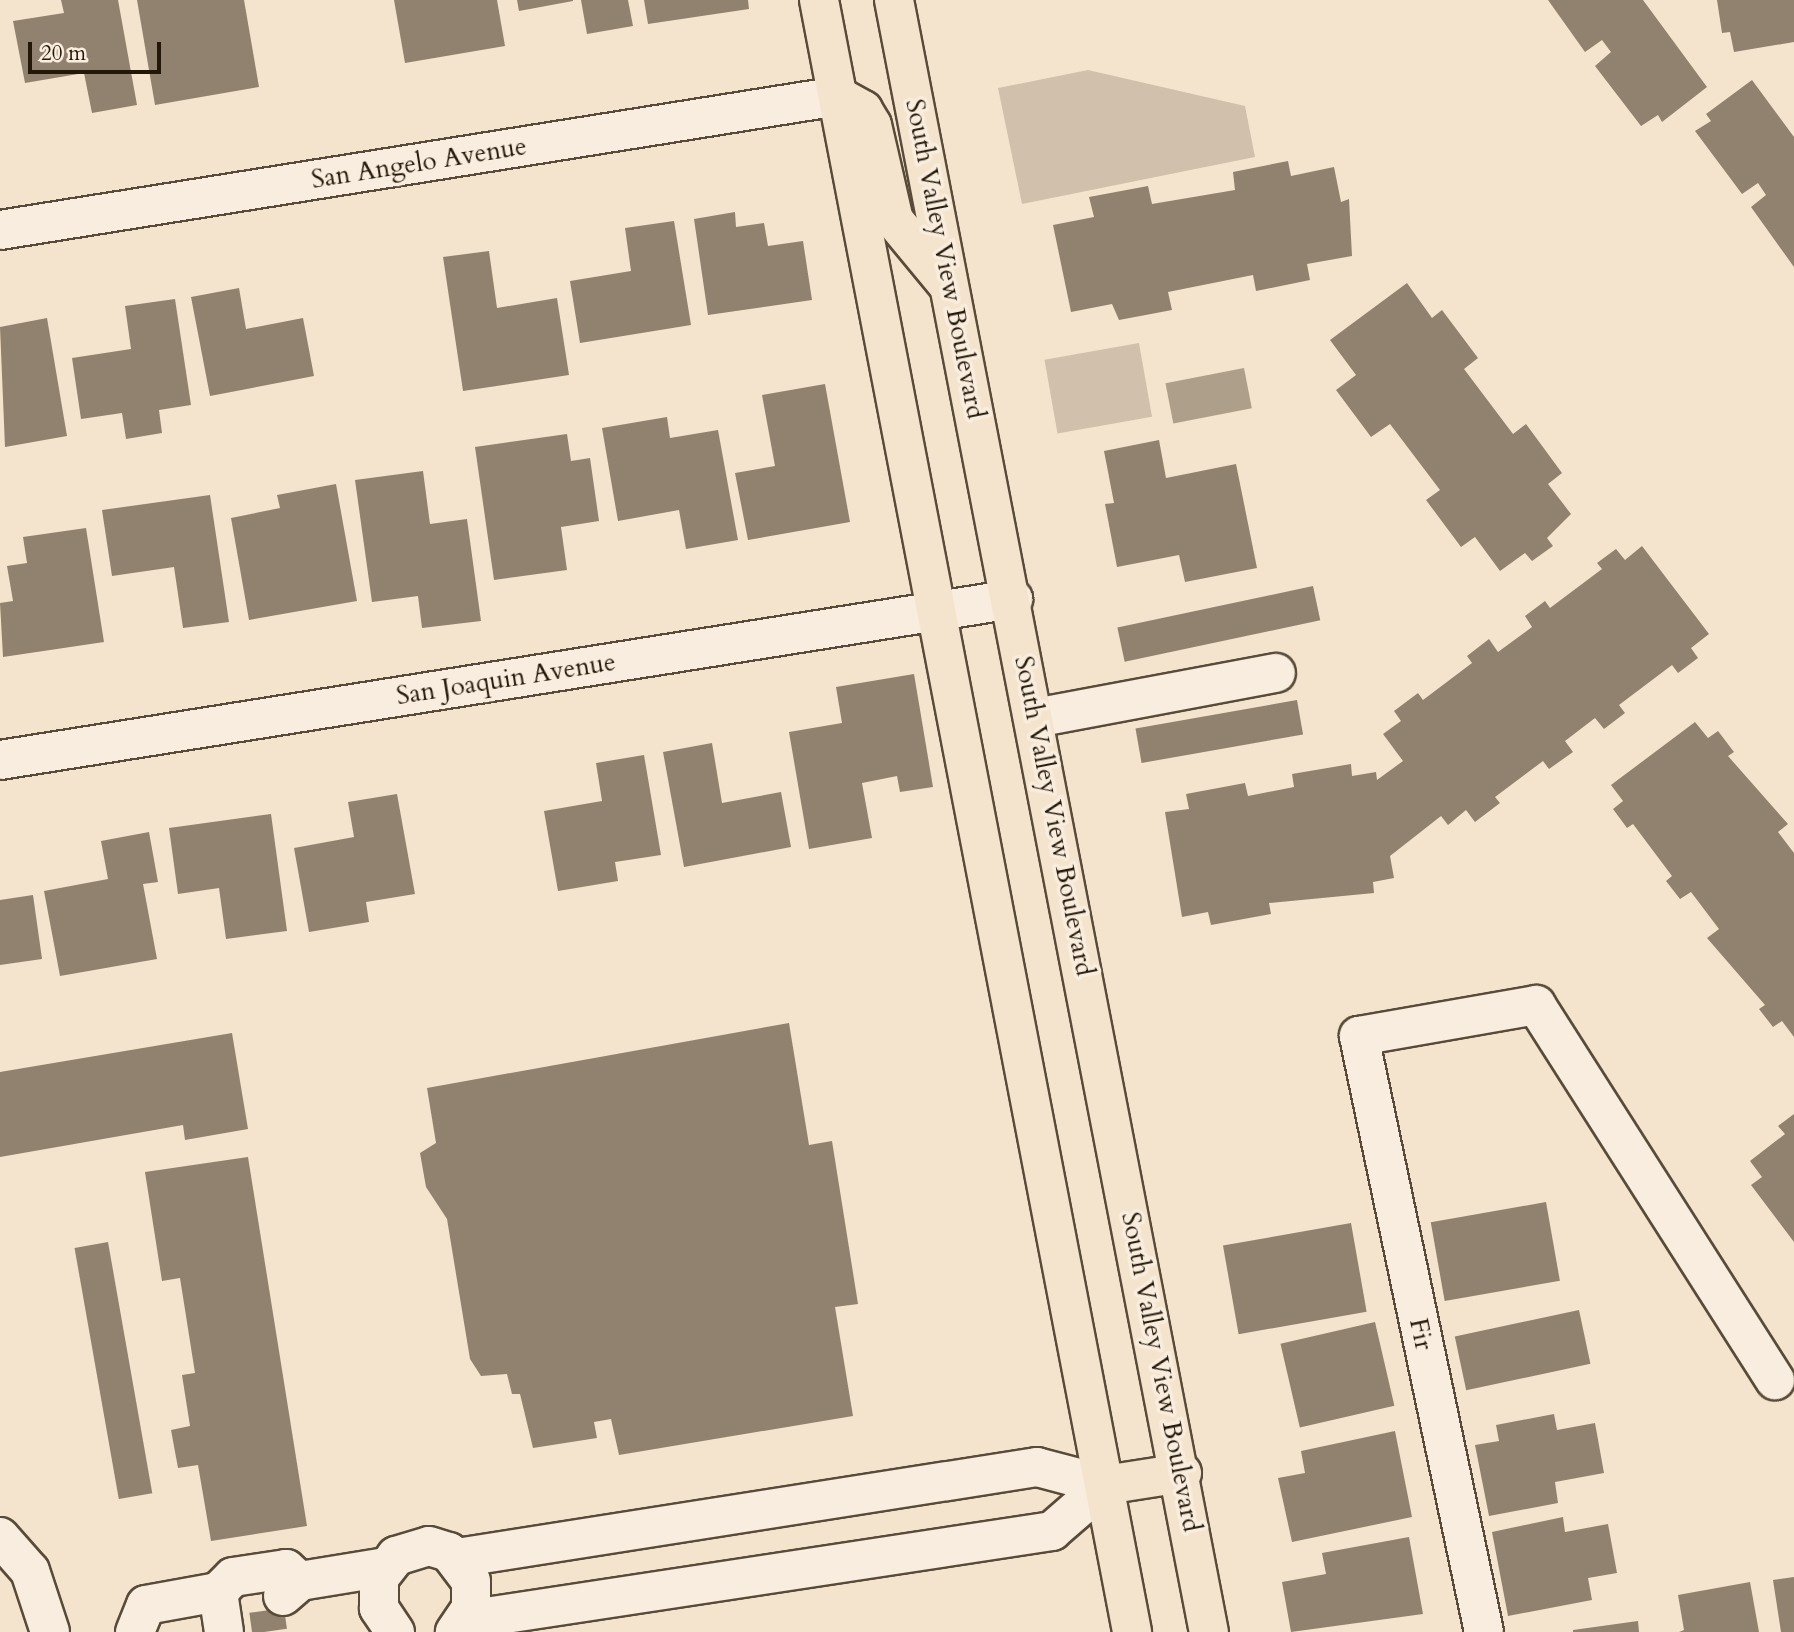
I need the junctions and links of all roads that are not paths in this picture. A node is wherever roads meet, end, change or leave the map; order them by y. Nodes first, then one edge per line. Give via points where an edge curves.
1 (819, 0) edge
2 (894, 0) edge
3 (838, 96) junction
4 (0, 230) edge
5 (951, 289) junction
6 (1013, 599) junction
7 (938, 611) junction
8 (1276, 673) dead end
9 (1035, 718) junction
10 (0, 760) edge
11 (1774, 1380) dead end
12 (1182, 1473) junction
13 (1105, 1485) junction
14 (0, 1537) edge
15 (457, 1558) junction
16 (386, 1567) junction
17 (218, 1592) junction
18 (460, 1626) edge
19 (389, 1631) edge
20 (50, 1632) edge
21 (135, 1632) edge
22 (224, 1632) edge
23 (1132, 1632) edge
24 (1209, 1632) edge
25 (1484, 1632) edge

1 - 3 main road
2 - 5 main road, South Valley View Boulevard
3 - 4 street, San Angelo Avenue
3 - 5 main road via 863,110 872,125 894,220
3 - 7 main road
5 - 6 main road, South Valley View Boulevard
6 - 7 street, San Joaquin Avenue
6 - 9 main road, South Valley View Boulevard
7 - 10 street, San Joaquin Avenue
7 - 13 main road
8 - 9 street
9 - 12 main road, South Valley View Boulevard
11 - 25 street, Fir via 1536,1005 1359,1036
12 - 13 main road
12 - 24 main road, South Valley View Boulevard
13 - 15 street via 1038,1467
13 - 18 street via 1052,1531
13 - 23 main road
14 - 20 street via 30,1571
15 - 16 street via 417,1547
15 - 18 street via 473,1594
16 - 17 street via 300,1581 286,1569 233,1577
16 - 19 street via 376,1593
17 - 21 street via 146,1605
17 - 22 street

